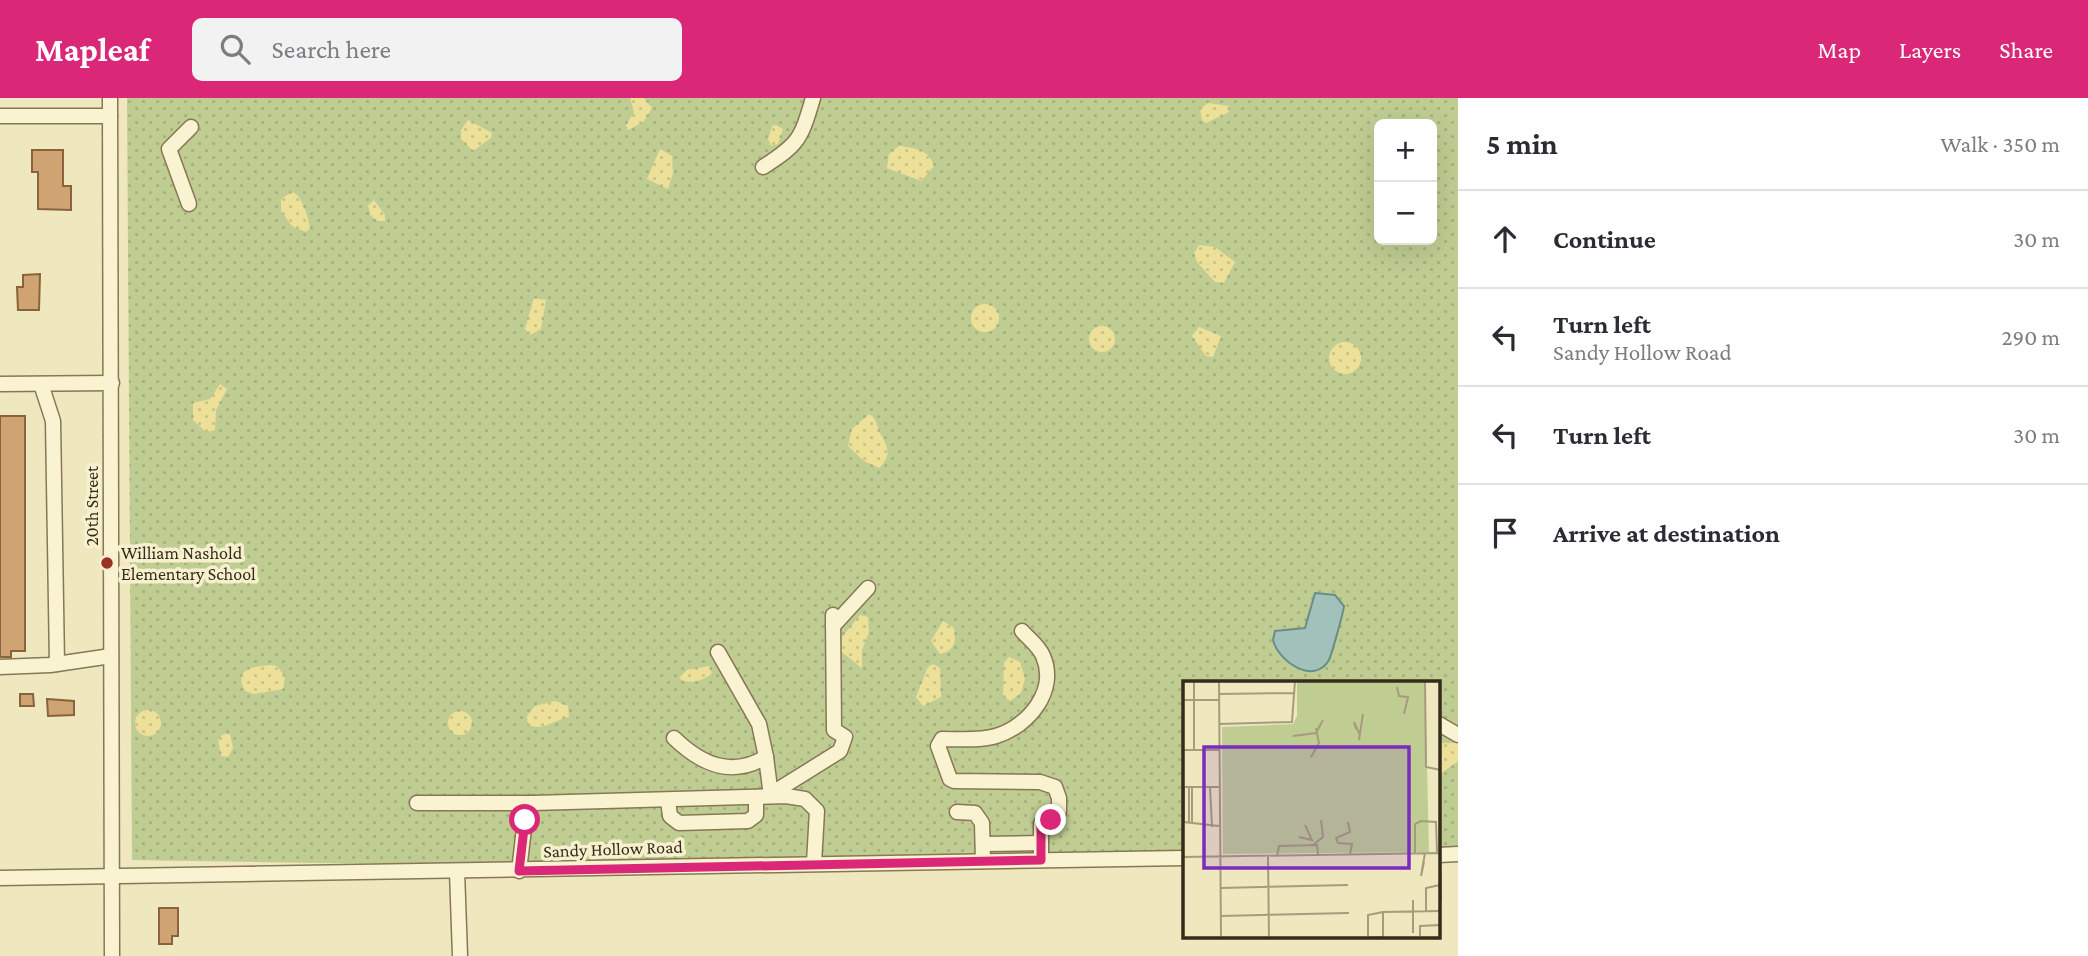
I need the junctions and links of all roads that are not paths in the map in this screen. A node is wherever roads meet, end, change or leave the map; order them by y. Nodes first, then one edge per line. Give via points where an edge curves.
1 (110, 98) edge
2 (813, 98) edge
3 (0, 116) edge
4 (110, 116) junction
5 (191, 127) dead end
6 (763, 167) dead end
7 (189, 204) dead end
8 (112, 383) junction
9 (0, 384) edge
10 (41, 384) junction
11 (868, 588) dead end
12 (1022, 631) dead end
13 (718, 652) dead end
14 (111, 656) junction
15 (57, 664) junction
16 (0, 667) edge
17 (1440, 725) edge
18 (1458, 734) edge
19 (674, 738) dead end
20 (766, 757) junction
21 (766, 796) junction
22 (668, 800) junction
23 (417, 803) dead end
24 (533, 803) junction
25 (957, 812) dead end
26 (1041, 843) junction
27 (983, 844) junction
28 (1440, 855) edge
29 (1458, 855) edge
30 (1183, 858) edge
31 (1041, 860) junction
32 (983, 861) junction
33 (814, 863) junction
34 (457, 871) junction
35 (519, 871) junction
36 (110, 877) junction
37 (0, 878) edge
38 (112, 956) edge
39 (460, 956) edge

1 - 4 street, 20th Street
2 - 6 street via 794,146
3 - 4 street
4 - 8 street, 20th Street
5 - 7 street via 169,149
8 - 10 street
8 - 14 street, 20th Street
9 - 10 street
10 - 15 street via 53,421
11 - 21 street via 833,620 834,730 845,737 840,751
12 - 26 street via 1044,657 1048,687 1039,704 1017,725 996,736 942,739 938,746 954,781 1053,785 1059,811 1041,824
13 - 20 street via 759,724
14 - 15 street
14 - 36 street, 20th Street
15 - 16 street
17 - 18 street
19 - 20 street via 715,767 732,769
20 - 21 street
21 - 22 street
21 - 22 street via 748,821 679,823 670,816
21 - 33 street via 805,799 817,811
22 - 24 street
23 - 24 street
24 - 35 street via 525,820
25 - 27 street via 975,813 982,823
26 - 27 street
26 - 31 street
27 - 32 street
28 - 29 street
30 - 31 street, Sandy Hollow Road
31 - 32 street, Sandy Hollow Road
32 - 33 street, Sandy Hollow Road
33 - 35 street, Sandy Hollow Road
34 - 35 street, Sandy Hollow Road
34 - 36 street, Sandy Hollow Road
34 - 39 street
36 - 37 street, Sandy Hollow Road
36 - 38 street, 20th Street

